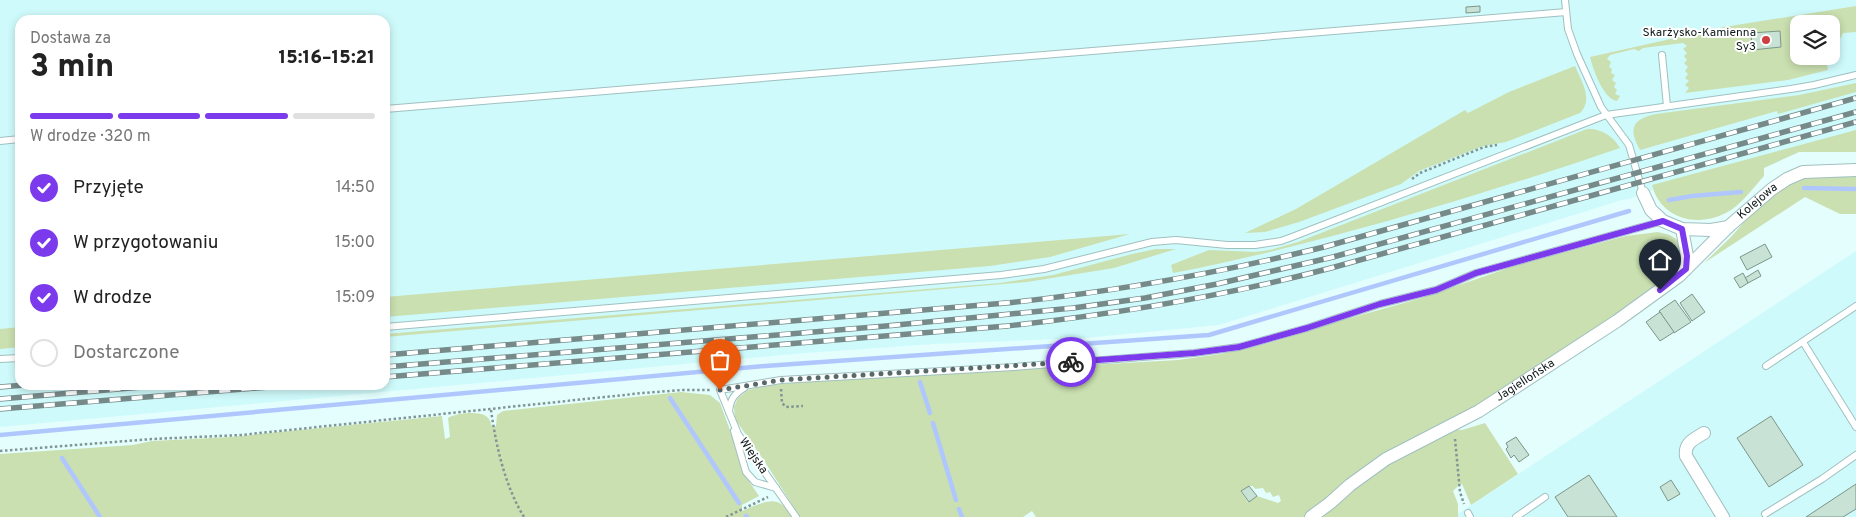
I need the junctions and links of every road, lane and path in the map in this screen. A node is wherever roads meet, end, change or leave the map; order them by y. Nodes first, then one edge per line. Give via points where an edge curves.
1 (1565, 0) edge
2 (1566, 12) junction
3 (1662, 55) dead end
4 (1856, 74) edge
5 (1667, 106) junction
6 (390, 109) edge
7 (1606, 115) junction
8 (15, 140) edge
9 (0, 141) edge
10 (1499, 145) dead end
11 (1856, 170) edge
12 (1408, 181) dead end
13 (1643, 193) joint
14 (1663, 221) junction
15 (1728, 227) junction
16 (1682, 229) junction
17 (1686, 269) junction
18 (1856, 306) edge
19 (390, 327) edge
20 (1803, 342) junction
21 (15, 358) edge
22 (0, 359) edge
23 (1766, 366) dead end
24 (781, 380) junction
25 (747, 386) junction
26 (720, 390) junction
27 (803, 406) dead end
28 (491, 410) junction
29 (728, 411) junction
30 (1454, 424) junction
31 (1856, 427) edge
32 (1704, 433) dead end
33 (744, 442) junction
34 (738, 447) junction
35 (0, 451) edge
36 (1856, 455) edge
37 (778, 490) junction
38 (1545, 497) dead end
39 (1765, 514) dead end
40 (1469, 515) edge
41 (524, 517) edge
42 (726, 517) edge
43 (796, 517) edge
44 (1311, 517) edge
45 (1516, 517) edge
46 (1723, 517) edge

1 - 2 lane
2 - 6 lane
2 - 7 lane via 1577,54
3 - 5 lane
4 - 5 lane via 1791,89
5 - 7 lane
7 - 13 lane via 1629,145
7 - 19 lane via 1268,243 1227,245 1164,241 1130,246 1044,269 1001,275
8 - 9 lane
10 - 12 path via 1484,147
11 - 15 street, Kolejowa via 1803,172 1772,189
13 - 14 street, Kolejowa via 1651,210
14 - 16 street, Kolejowa
14 - 24 lane via 1476,273 1436,290 1239,347 1014,367
15 - 16 street, Kolejowa
15 - 17 street, Jagiellońska
16 - 17 street
17 - 30 street, Jagiellońska via 1631,311 1539,373
18 - 20 lane
20 - 23 lane
20 - 31 lane
21 - 22 lane
24 - 25 lane
24 - 27 path via 782,403 786,408
25 - 26 lane
25 - 29 lane via 735,393
26 - 28 path via 682,390
26 - 29 lane, Wiejska
28 - 35 path via 241,435
28 - 41 path via 502,462
29 - 33 lane, Wiejska
29 - 34 lane
30 - 40 path via 1460,492
30 - 44 street, Jagiellońska via 1386,459
32 - 46 street via 1687,446 1686,456
33 - 34 lane
33 - 37 lane, Wiejska
34 - 37 lane via 746,472 755,482
36 - 39 lane
37 - 42 path
37 - 43 lane, Wiejska
38 - 45 lane

